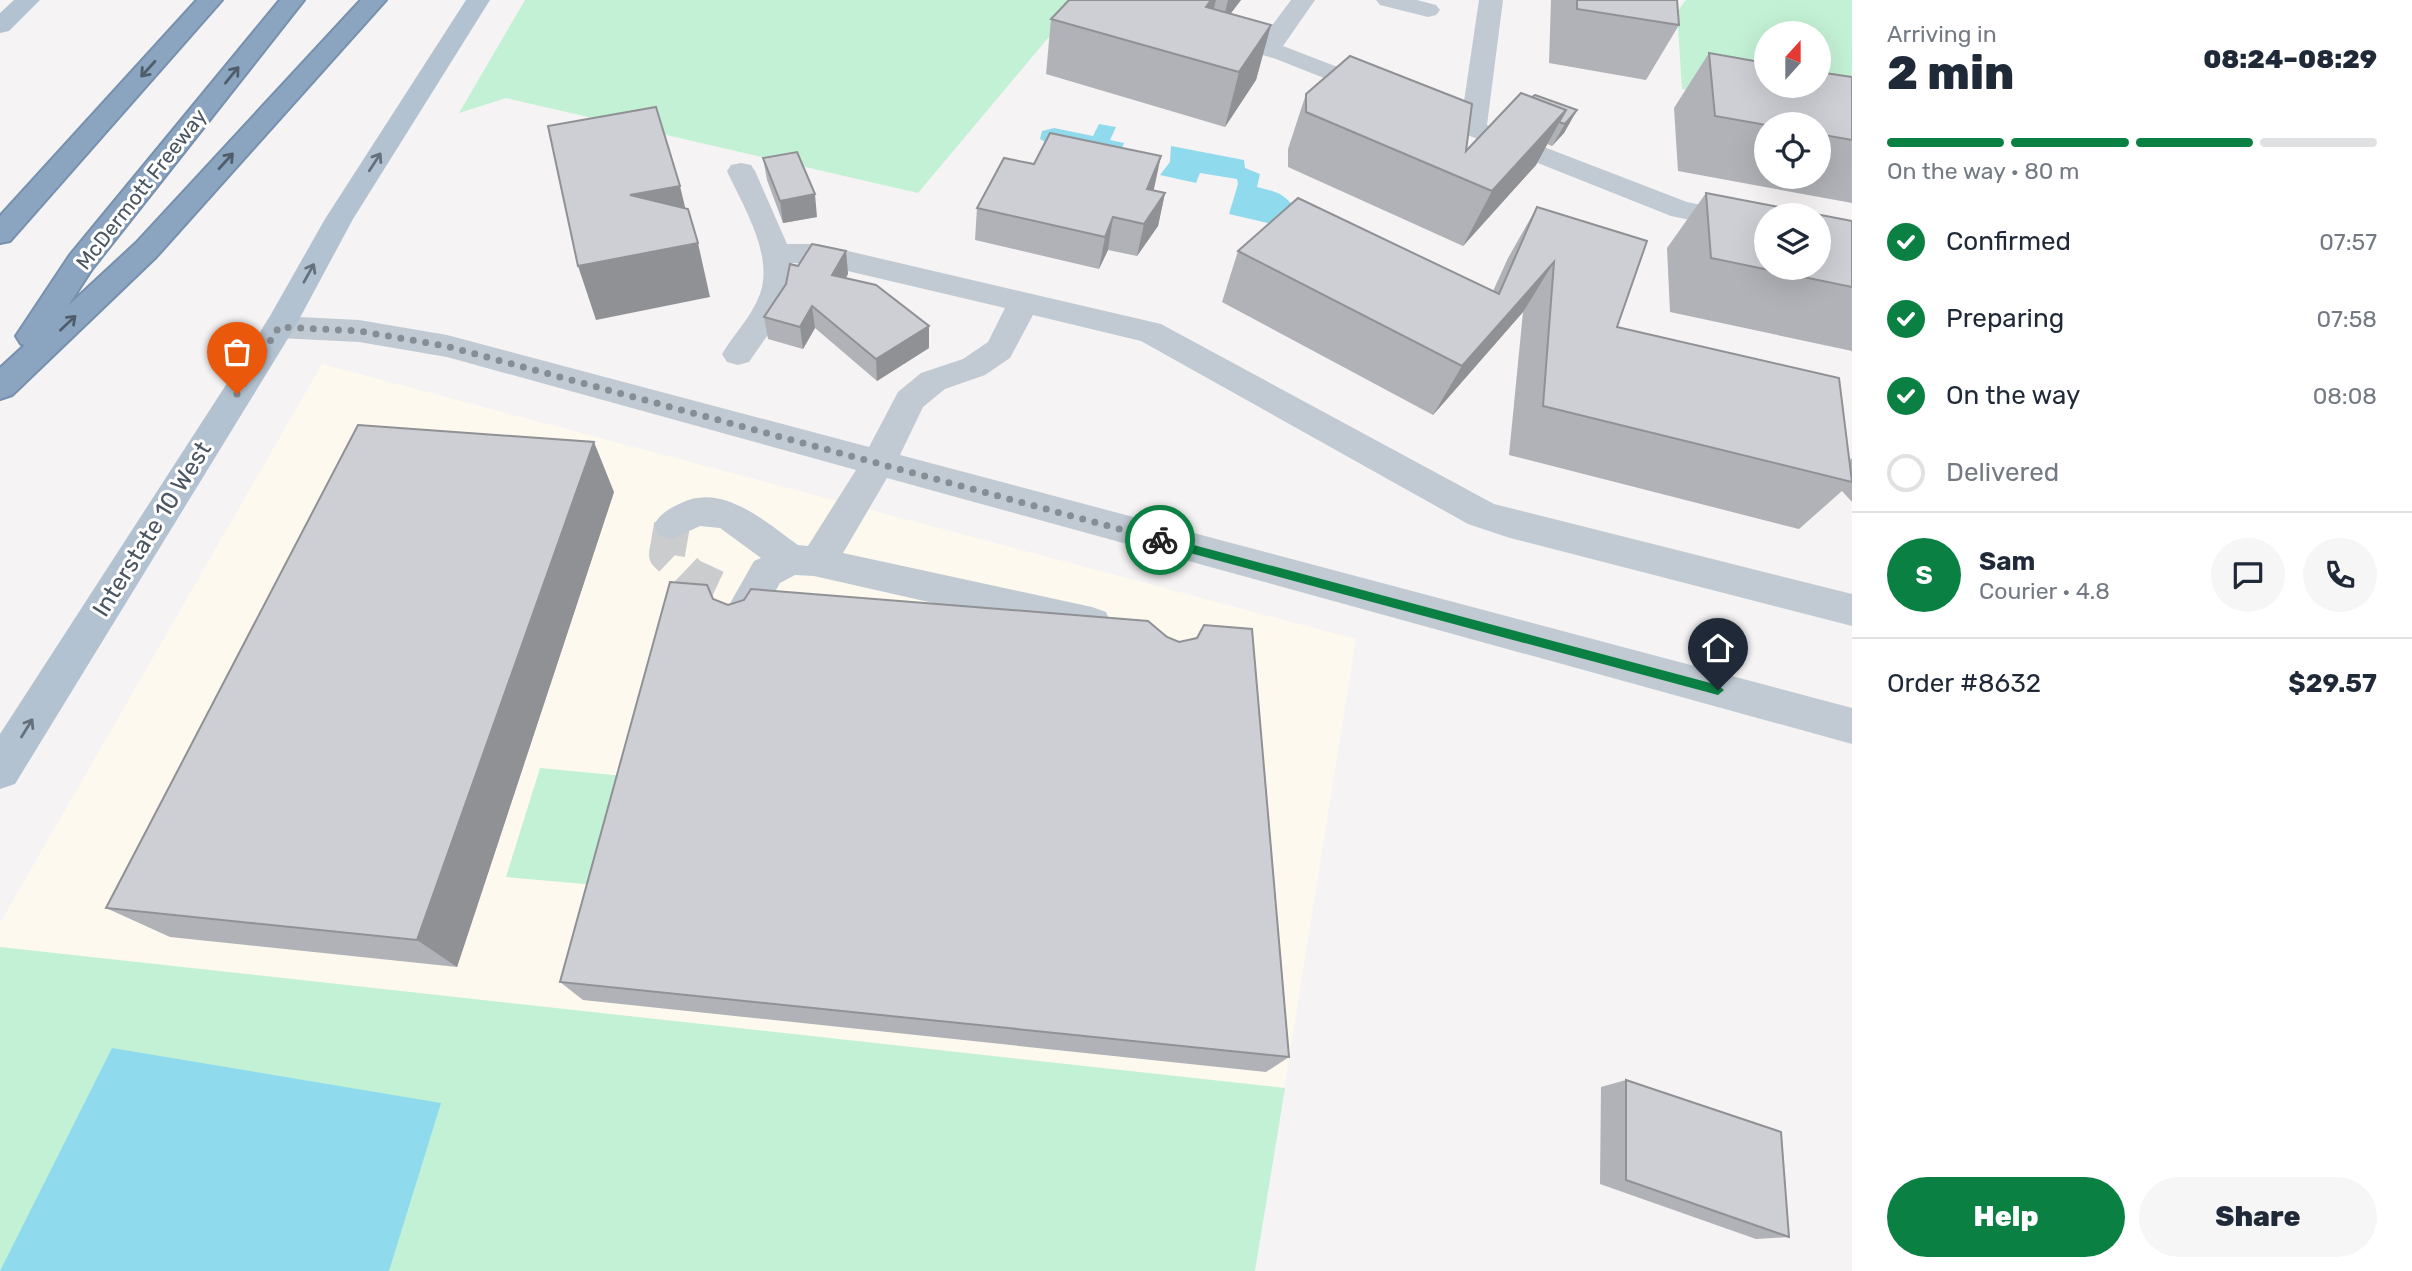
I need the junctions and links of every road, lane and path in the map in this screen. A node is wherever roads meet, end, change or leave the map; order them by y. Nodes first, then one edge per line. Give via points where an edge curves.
1 (28, 0) edge
2 (210, 0) edge
3 (292, 0) edge
4 (374, 0) edge
5 (478, 0) edge
6 (1303, 0) edge
7 (1388, 0) edge
8 (1492, 0) edge
9 (1428, 10) dead end
10 (1188, 25) edge
11 (0, 26) edge
12 (1268, 48) junction
13 (1473, 129) junction
14 (741, 171) dead end
15 (1754, 224) edge
16 (0, 234) edge
17 (774, 253) junction
18 (1023, 302) junction
19 (279, 327) junction
20 (738, 354) dead end
21 (0, 386) edge
22 (878, 464) junction
23 (672, 526) dead end
24 (804, 561) junction
25 (738, 603) edge
26 (1852, 610) edge
27 (1128, 631) edge
28 (1852, 726) edge
29 (0, 770) edge

1 - 11 main road
2 -> 16 highway
21 -> 3 highway, McDermott Freeway via 81,262
21 -> 4 highway via 146,250
19 -> 5 main road, Interstate 10 West via 339,219
6 - 12 street
7 - 9 street
8 - 13 street
10 - 12 street
12 - 13 street
13 - 15 street via 1672,207
14 - 17 street
17 - 18 street via 818,254
17 - 20 street via 780,271 776,293
18 - 22 street via 999,350 974,367 933,382 910,400
18 - 26 street via 1150,331 1481,514
19 - 22 street via 359,331 446,346
29 -> 19 main road, Interstate 10 West
22 - 24 street
22 - 28 street
23 - 24 street via 695,512 728,515
24 - 25 street via 767,572
24 - 27 street

